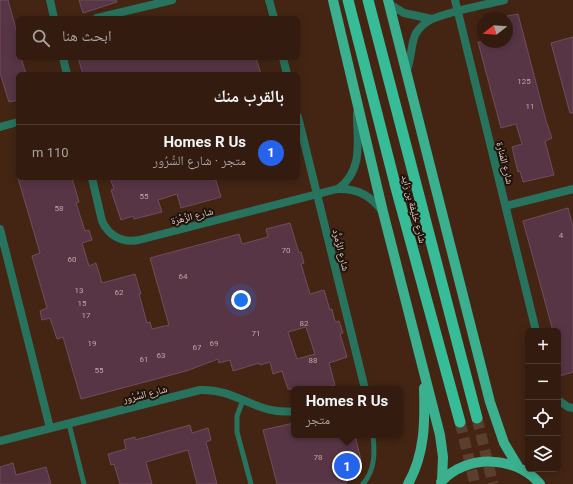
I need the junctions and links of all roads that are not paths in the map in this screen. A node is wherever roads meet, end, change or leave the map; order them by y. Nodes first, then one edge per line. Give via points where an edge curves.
1 (50, 0) edge
2 (172, 0) edge
3 (269, 0) edge
4 (333, 0) edge
5 (348, 0) edge
6 (368, 0) edge
7 (456, 0) edge
8 (504, 0) edge
9 (389, 2) edge
10 (458, 11) junction
11 (54, 16) edge
12 (105, 16) edge
13 (273, 16) edge
14 (432, 19) junction
15 (64, 60) edge
16 (284, 60) edge
17 (66, 72) edge
18 (287, 72) edge
19 (406, 72) junction
20 (357, 104) junction
21 (16, 122) edge
22 (300, 125) edge
23 (0, 126) edge
24 (92, 180) edge
25 (337, 189) junction
26 (573, 189) edge
27 (317, 194) junction
28 (506, 206) junction
29 (383, 212) junction
30 (0, 229) edge
31 (535, 328) edge
32 (423, 370) junction
33 (364, 386) edge
34 (244, 400) junction
35 (561, 402) edge
36 (573, 408) edge
37 (291, 411) edge
38 (477, 418) tunnel mouth
39 (460, 422) tunnel mouth
40 (69, 424) junction
41 (50, 428) junction
42 (373, 438) edge
43 (0, 441) edge
44 (519, 468) junction
45 (441, 482) edge
46 (541, 483) edge
47 (84, 484) edge
48 (251, 484) edge
49 (363, 484) edge
50 (408, 484) edge

1 - 11 street
2 - 12 street
3 - 13 street
4 - 20 main road
5 - 39 highway, شارع خليفة بن زايد
6 - 38 highway, شارع خليفة بن زايد
7 - 10 street, شارع المَنارة
8 - 10 street
9 - 14 street via 404,13
9 - 19 main road
10 - 14 street
10 - 28 street, شارع المَنارة
14 - 19 street via 416,33
15 - 17 street
16 - 18 street
19 - 44 main road via 490,402 504,443
20 - 25 street via 356,166 349,179
20 - 29 main road
21 - 23 street
22 - 27 street, شارع الزُمرُّد
24 - 27 street, شارع الزَّهْرَة via 105,227 114,236 126,241
25 - 27 street, شارع الزَّهْرَة
25 - 29 street, شارع الزَّهْرَة via 353,189 367,195
26 - 28 street
27 - 33 street, شارع الزُمرُّد
28 - 31 street, شارع المَنارة
29 - 32 main road
30 - 41 street
32 - 45 main road via 440,435 443,457
32 - 50 main road via 424,438 417,466
34 - 37 street, شارع السُّرُور via 265,409
34 - 40 street, شارع السُّرُور via 224,392 200,390
34 - 48 lane via 237,416 237,432
35 - 36 street
40 - 41 street, شارع السُّرُور
40 - 47 lane
41 - 43 street, شارع السُّرُور
42 - 49 lane via 373,466
44 - 45 main road via 496,461 473,463 452,473
44 - 46 main road

